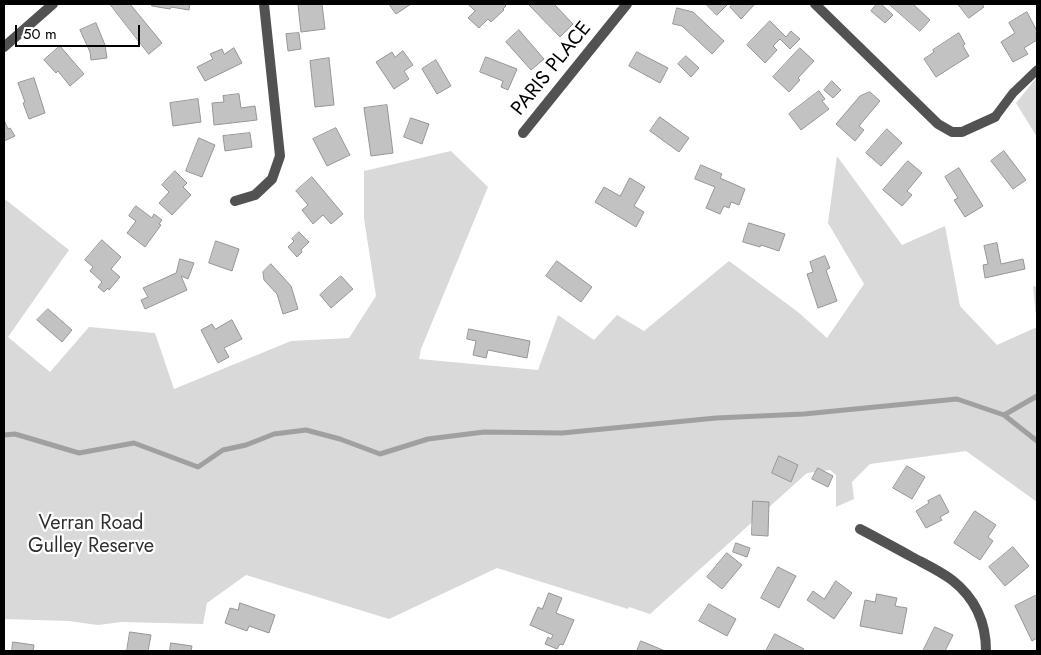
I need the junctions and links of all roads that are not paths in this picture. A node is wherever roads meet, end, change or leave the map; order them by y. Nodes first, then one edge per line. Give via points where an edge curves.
1 (53, 4) edge
2 (264, 4) edge
3 (627, 4) edge
4 (815, 4) edge
5 (4, 47) edge
6 (1037, 70) edge
7 (994, 117) joint
8 (523, 133) dead end
9 (235, 201) dead end
10 (860, 529) dead end
11 (986, 651) edge

1 - 5 street
2 - 9 street via 280,156 272,179 255,195
3 - 8 street, PARIS PLACE
4 - 7 street via 938,124 952,132 962,132
6 - 7 lane
10 - 11 street via 953,580 977,609 983,623

